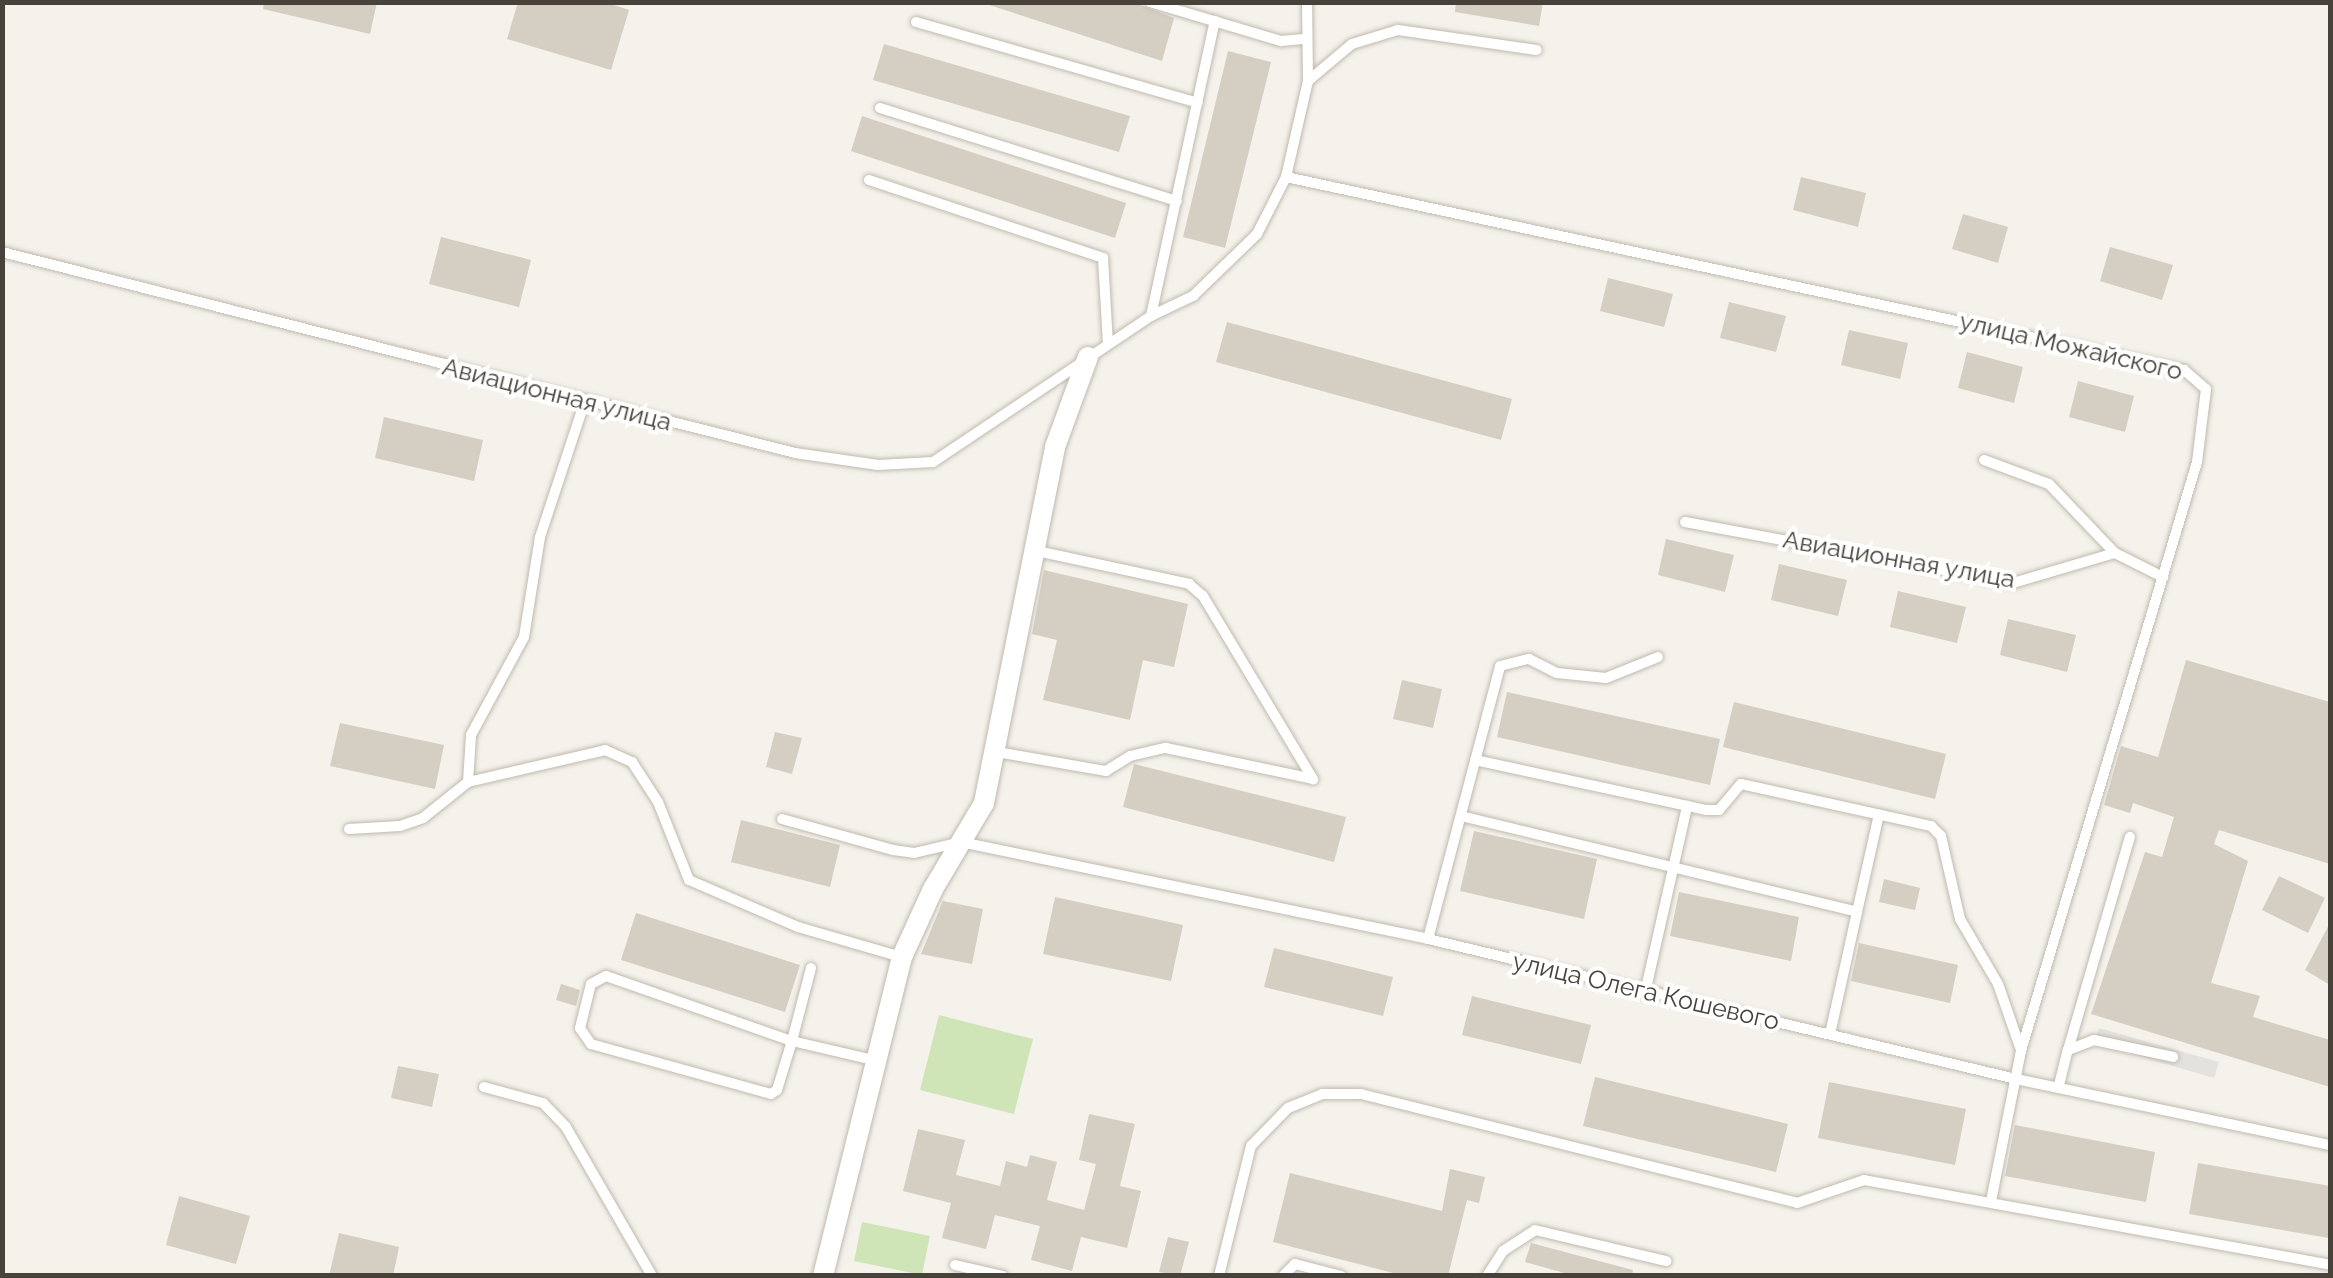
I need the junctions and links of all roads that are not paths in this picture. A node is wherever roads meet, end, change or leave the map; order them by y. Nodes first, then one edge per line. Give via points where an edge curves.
1 (1150, 2) edge
2 (1307, 2) edge
3 (916, 22) dead end
4 (1216, 22) junction
5 (1303, 39) junction
6 (1537, 50) dead end
7 (1308, 81) junction
8 (1198, 103) junction
9 (880, 108) dead end
10 (1286, 177) junction
11 (869, 180) dead end
12 (1176, 201) junction
13 (2, 252) edge
14 (1152, 316) junction
15 (1108, 344) junction
16 (1088, 357) junction
17 (585, 402) junction
18 (1984, 460) dead end
19 (1685, 522) dead end
20 (1037, 551) junction
21 (2115, 552) junction
22 (2164, 577) junction
23 (1658, 657) dead end
24 (997, 752) junction
25 (1475, 760) junction
26 (468, 782) junction
27 (1687, 806) junction
28 (1879, 814) junction
29 (1462, 816) junction
30 (782, 818) dead end
31 (349, 830) dead end
32 (2130, 837) dead end
33 (961, 842) junction
34 (1673, 867) junction
35 (1857, 912) junction
36 (1428, 939) junction
37 (902, 957) junction
38 (811, 968) dead end
39 (1645, 993) junction
40 (1830, 1034) junction
41 (792, 1042) junction
42 (2068, 1050) junction
43 (2021, 1051) junction
44 (2173, 1057) dead end
45 (873, 1060) junction
46 (2016, 1079) junction
47 (2059, 1085) junction
48 (484, 1088) dead end
49 (2330, 1145) edge
50 (1991, 1201) junction
51 (1666, 1260) dead end
52 (2330, 1264) edge
53 (955, 1265) dead end
54 (652, 1276) edge
55 (823, 1276) edge
56 (1003, 1276) edge
57 (1219, 1276) edge
58 (1283, 1276) edge
59 (1342, 1276) edge
60 (1488, 1276) edge

1 - 4 lane
2 - 5 lane, Авиационная улица
3 - 8 lane
4 - 5 lane via 1281,41
4 - 8 lane
5 - 7 lane, Авиационная улица
6 - 7 lane via 1398,30 1352,44
7 - 10 lane, Авиационная улица
8 - 12 lane
9 - 12 lane
10 - 14 lane, Авиационная улица via 1257,234 1225,270 1194,296
10 - 22 lane, улица Можайского via 2184,370 2206,390 2207,407
11 - 15 lane via 1103,258
12 - 14 lane
13 - 17 lane, Авиационная улица
14 - 15 lane, Авиационная улица
15 - 16 lane, Авиационная улица
16 - 17 lane, Авиационная улица via 933,462 878,465 795,454
16 - 20 street via 1068,400
17 - 26 lane via 540,536 524,637 471,735
18 - 21 lane via 2048,484
19 - 21 lane, Авиационная улица via 2013,583
20 - 24 street
20 - 24 lane via 1189,584 1203,596 1313,780 1166,748 1106,771
21 - 22 lane
22 - 43 lane, улица Можайского via 2112,729
23 - 25 lane via 1606,678 1557,673 1529,660 1500,666
24 - 33 street via 984,803
25 - 27 lane
25 - 29 lane
26 - 31 lane via 423,818 378,831
26 - 37 lane via 605,750 620,754 658,802 690,880 798,927
27 - 28 lane via 1719,810 1741,784
27 - 34 lane
28 - 35 lane
28 - 43 lane via 1931,826 1941,836 1960,919 1998,984
29 - 34 lane
29 - 36 lane
30 - 33 lane via 914,853
32 - 42 lane
33 - 36 lane, улица Олега Кошевого
33 - 37 street
34 - 35 lane
34 - 39 lane
35 - 40 lane
36 - 39 lane, улица Олега Кошевого
37 - 45 street
38 - 41 lane
39 - 40 lane, улица Олега Кошевого
40 - 46 lane, улица Олега Кошевого
41 - 41 lane via 606,976 591,984 580,1028 591,1044 762,1096 777,1090
41 - 45 lane
42 - 44 lane via 2107,1040
42 - 47 lane
43 - 46 lane, улица Можайского
45 - 55 street
46 - 47 lane, улица Олега Кошевого
46 - 50 lane, улица Можайского
47 - 49 lane, улица Олега Кошевого
48 - 54 lane via 528,1096 566,1127
50 - 52 lane
50 - 57 lane via 1864,1180 1797,1203 1360,1094 1322,1094 1288,1108 1251,1146
51 - 60 lane via 1534,1230 1503,1251
53 - 56 lane
58 - 59 lane via 1295,1264

